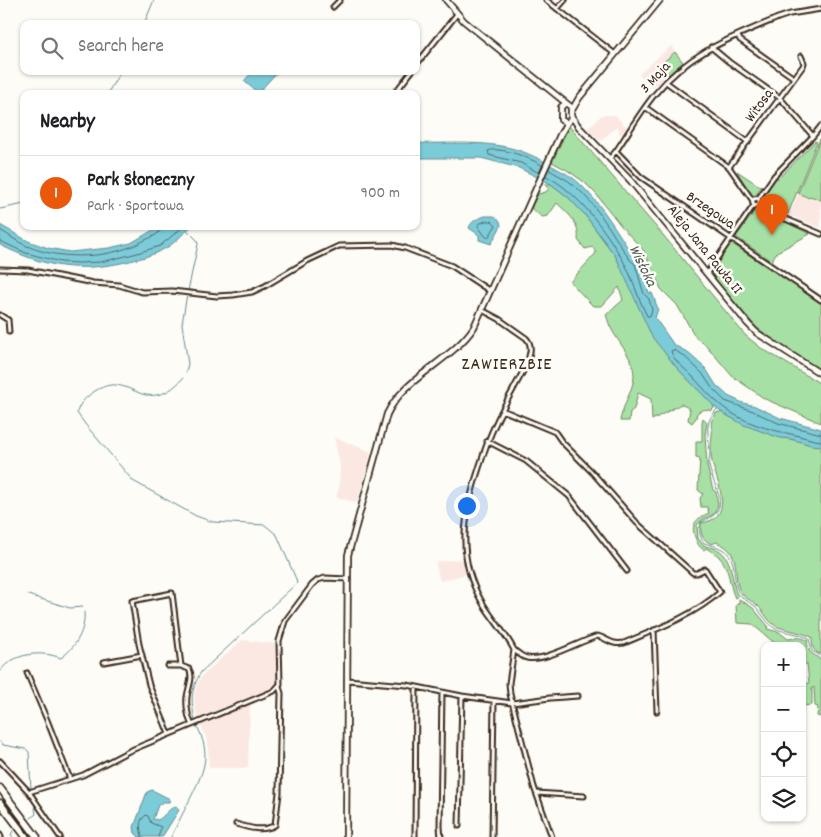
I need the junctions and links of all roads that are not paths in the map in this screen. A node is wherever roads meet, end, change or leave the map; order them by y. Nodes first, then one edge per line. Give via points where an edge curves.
1 (340, 0) edge
2 (446, 0) edge
3 (546, 0) edge
4 (565, 0) edge
5 (660, 0) edge
6 (333, 7) dead end
7 (557, 9) junction
8 (821, 9) edge
9 (457, 14) junction
10 (738, 36) junction
11 (711, 47) junction
12 (616, 55) junction
13 (801, 56) dead end
14 (420, 61) edge
15 (409, 75) edge
16 (794, 78) junction
17 (666, 82) junction
18 (397, 90) edge
19 (550, 91) junction
20 (580, 98) junction
21 (780, 98) junction
22 (567, 104) junction
23 (561, 107) junction
24 (645, 107) junction
25 (572, 110) junction
26 (572, 116) junction
27 (561, 120) junction
28 (568, 122) junction
29 (821, 126) edge
30 (579, 127) junction
31 (560, 135) junction
32 (813, 136) junction
33 (748, 142) junction
34 (616, 151) junction
35 (610, 158) junction
36 (729, 167) junction
37 (758, 199) junction
38 (753, 203) junction
39 (759, 205) junction
40 (821, 234) edge
41 (730, 238) junction
42 (0, 269) edge
43 (707, 273) junction
44 (491, 291) junction
45 (821, 300) edge
46 (482, 310) junction
47 (0, 314) edge
48 (9, 332) dead end
49 (821, 374) edge
50 (502, 410) junction
51 (487, 441) junction
52 (627, 571) dead end
53 (348, 580) junction
54 (654, 630) junction
55 (514, 650) junction
56 (142, 655) junction
57 (104, 662) dead end
58 (168, 666) dead end
59 (180, 666) junction
60 (27, 673) dead end
61 (347, 680) junction
62 (279, 687) junction
63 (416, 687) junction
64 (442, 692) junction
65 (462, 696) junction
66 (578, 696) dead end
67 (494, 701) junction
68 (512, 703) junction
69 (656, 711) dead end
70 (192, 725) junction
71 (169, 734) junction
72 (0, 761) edge
73 (70, 779) junction
74 (0, 788) edge
75 (29, 792) junction
76 (536, 793) junction
77 (584, 796) dead end
78 (0, 803) edge
79 (236, 824) dead end
80 (459, 826) dead end
81 (26, 837) edge
82 (37, 837) edge
83 (60, 837) edge
84 (346, 837) edge
85 (415, 837) edge
86 (441, 837) edge
87 (492, 837) edge
88 (552, 837) edge

1 - 6 street
2 - 9 street
3 - 7 street
4 - 7 street
5 - 12 street
7 - 12 street
8 - 10 street, 3 Maja via 790,14
9 - 14 street
9 - 19 street
10 - 11 street, 3 Maja
10 - 16 street
11 - 17 street, 3 Maja
11 - 21 street
12 - 20 street
13 - 16 street, Witosa via 804,63
15 - 18 street
16 - 21 street, Witosa
17 - 24 street, 3 Maja
17 - 33 street
19 - 22 street
19 - 23 street
20 - 22 street
20 - 25 street
21 - 32 street
21 - 33 street, Witosa
22 - 23 street
22 - 25 street
23 - 27 street
24 - 34 street, 3 Maja
24 - 36 street
25 - 26 street
26 - 28 street
26 - 30 street, Aleja Jana Pawła II
27 - 28 street, Aleja Jana Pawła II
27 - 31 street
28 - 30 street, Aleja Jana Pawła II
28 - 31 street
29 - 32 street
30 - 35 street, Aleja Jana Pawła II
31 - 44 street
32 - 37 street via 774,176
33 - 36 street, Witosa
34 - 35 street, 3 Maja
34 - 41 street, Brzegowa via 641,177
35 - 43 street, Aleja Jana Pawła II
36 - 38 street
37 - 38 street
37 - 39 street
38 - 39 street
38 - 41 street
39 - 40 street
41 - 43 street
41 - 45 street, Brzegowa
42 - 44 street via 28,270 119,285 142,292 233,295 265,286 339,246 392,245 458,269
43 - 49 street, Aleja Jana Pawła II via 757,332
44 - 46 street
46 - 50 street via 516,330 530,344 525,368
46 - 53 street via 468,336 390,407 351,540
47 - 48 street via 9,320
50 - 51 street
50 - 54 street via 551,429 638,523 694,573 705,569 720,592
51 - 52 street via 526,461 561,488
51 - 55 street via 464,528 465,557 482,602
53 - 61 street
53 - 62 street via 318,580 285,622 279,641
54 - 55 street via 624,644 616,645 598,636 529,659
54 - 69 street
55 - 68 street via 509,683
56 - 57 street
56 - 59 street via 132,601 172,593
56 - 71 street via 149,685
58 - 59 street
59 - 70 street via 192,674 187,700
60 - 73 street
61 - 63 street
61 - 84 street
62 - 70 street
62 - 79 street via 280,792 275,825 260,829
63 - 64 street
63 - 85 street
64 - 65 street
64 - 86 street
65 - 67 street
65 - 80 street
66 - 68 street
67 - 68 street
67 - 87 street
68 - 76 street
70 - 71 street
71 - 73 street
72 - 75 street
73 - 75 street
74 - 82 highway
75 - 83 street
76 - 77 street
76 - 88 street
78 - 81 highway

